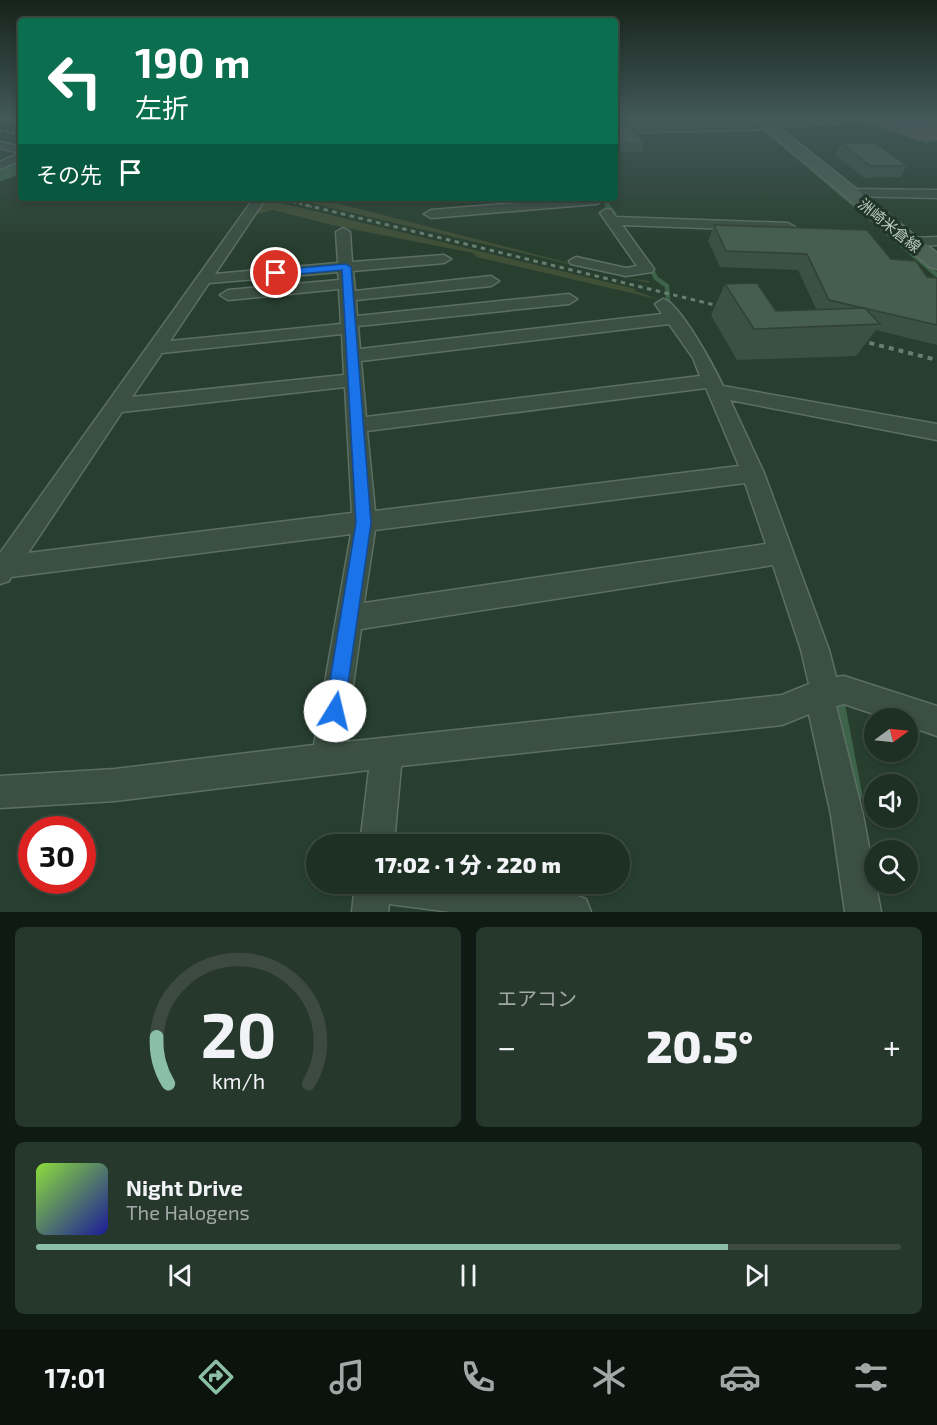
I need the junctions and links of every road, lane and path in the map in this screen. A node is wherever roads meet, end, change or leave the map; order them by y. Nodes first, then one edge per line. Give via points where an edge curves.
1 (14, 161) edge
2 (811, 161) edge
3 (0, 166) edge
4 (850, 193) junction
5 (937, 194) edge
6 (258, 201) edge
7 (574, 201) edge
8 (598, 201) edge
9 (431, 214) dead end
10 (616, 222) junction
11 (788, 227) edge
12 (343, 232) dead end
13 (937, 241) edge
14 (910, 242) junction
15 (444, 259) dead end
16 (576, 261) dead end
17 (937, 263) edge
18 (206, 279) junction
19 (491, 281) dead end
20 (347, 282) junction
21 (228, 295) dead end
22 (569, 299) dead end
23 (350, 325) junction
24 (157, 348) junction
25 (352, 356) junction
26 (354, 380) junction
27 (713, 386) junction
28 (116, 406) junction
29 (357, 425) junction
30 (937, 432) edge
31 (753, 473) junction
32 (364, 523) junction
33 (782, 553) junction
34 (5, 561) edge
35 (349, 618) junction
36 (823, 694) junction
37 (937, 722) edge
38 (387, 752) junction
39 (327, 758) junction
40 (0, 792) edge
41 (378, 834) edge
42 (370, 912) edge
43 (573, 912) edge
44 (863, 912) edge

1 - 3 street
2 - 4 main road, 洲崎米倉線
4 - 5 street
4 - 14 main road, 洲崎米倉線
6 - 18 street
7 - 9 street
8 - 10 street
10 - 11 street
10 - 16 street via 647,269 626,272
12 - 20 street
13 - 14 street
14 - 17 main road, 洲崎米倉線
15 - 20 street
18 - 20 street
18 - 24 street
19 - 20 street
20 - 21 street
20 - 23 street
22 - 23 street
23 - 24 street
23 - 25 street
24 - 28 street
25 - 26 street
25 - 27 street via 669,311 701,357
26 - 28 street
26 - 29 street
27 - 29 street
27 - 30 street
27 - 31 street
28 - 34 street
29 - 32 street
31 - 32 street
31 - 33 street
32 - 34 street
32 - 35 street
33 - 35 street
33 - 36 street via 815,650
35 - 39 street
36 - 37 street via 844,690
36 - 38 street via 782,710
36 - 44 street
38 - 39 street
38 - 41 street
39 - 40 street via 115,785
42 - 43 street via 373,884

